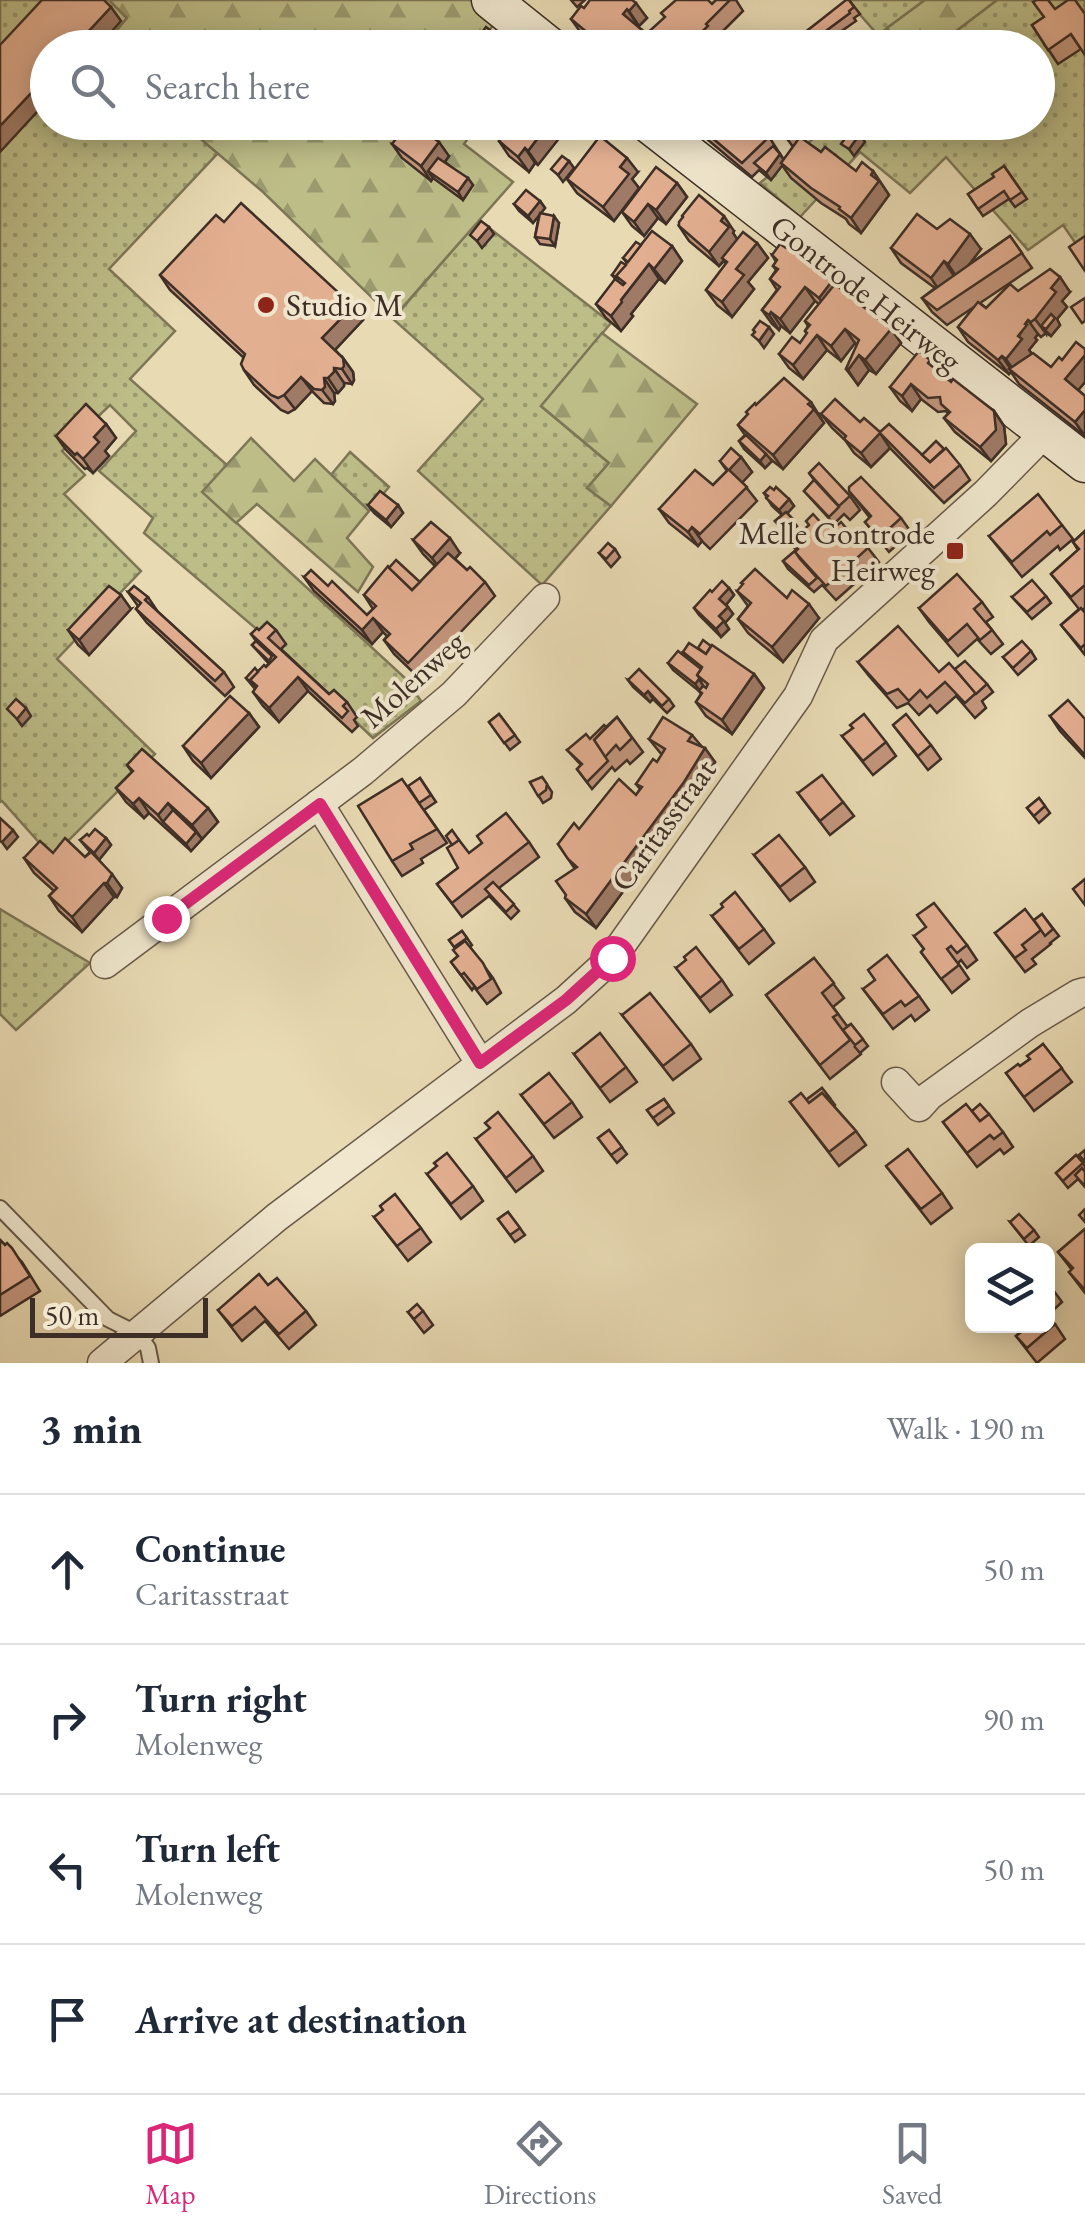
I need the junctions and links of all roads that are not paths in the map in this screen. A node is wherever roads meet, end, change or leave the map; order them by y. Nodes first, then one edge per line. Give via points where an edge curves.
1 (491, 0) edge
2 (528, 30) edge
3 (670, 140) edge
4 (1046, 432) junction
5 (1085, 463) edge
6 (546, 598) dead end
7 (320, 804) junction
8 (105, 964) dead end
9 (1085, 992) edge
10 (480, 1063) junction
11 (896, 1082) dead end
12 (0, 1208) edge
13 (138, 1334) junction
14 (102, 1363) edge
15 (150, 1363) edge

1 - 2 street
3 - 4 street, Gontrode Heirweg
4 - 5 street, Gontrode Heirweg
4 - 10 street, Caritasstraat via 824,640 798,696 612,958
6 - 7 street, Molenweg via 454,694
7 - 8 street, Molenweg
7 - 10 street
9 - 11 street via 1030,1023 920,1107
10 - 13 street, Caritasstraat
12 - 13 lane via 108,1319
13 - 14 street, Caritasstraat
13 - 15 lane

